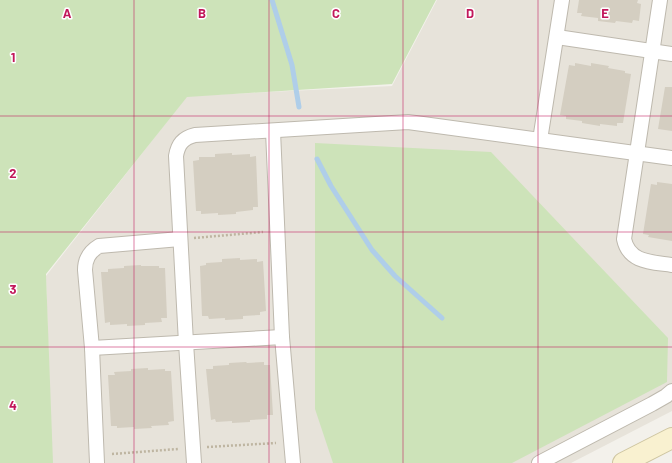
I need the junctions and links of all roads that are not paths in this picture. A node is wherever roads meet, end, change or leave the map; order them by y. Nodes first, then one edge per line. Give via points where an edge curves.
1 (562, 0) edge
2 (660, 0) edge
3 (557, 37) junction
4 (652, 51) junction
5 (672, 54) edge
6 (273, 131) junction
7 (540, 140) junction
8 (638, 154) junction
9 (672, 158) edge
10 (180, 239) junction
11 (672, 265) edge
12 (282, 337) junction
13 (186, 343) junction
14 (92, 348) junction
15 (672, 391) edge
16 (672, 438) edge
17 (98, 463) edge
18 (194, 463) edge
19 (292, 463) edge
20 (539, 463) edge
21 (623, 463) edge

1 - 3 street
2 - 4 street
3 - 4 street
3 - 7 street
4 - 5 street
4 - 8 street
6 - 7 street via 408,122
6 - 10 street via 195,135 181,142 176,156
6 - 12 street
7 - 8 street
8 - 9 street
8 - 11 street via 624,239 626,247 635,257 642,260
10 - 13 street
10 - 14 street via 100,246 90,253 85,270
12 - 13 street
12 - 19 street
13 - 14 street
13 - 18 street
14 - 17 street
15 - 20 street
16 - 21 main road

